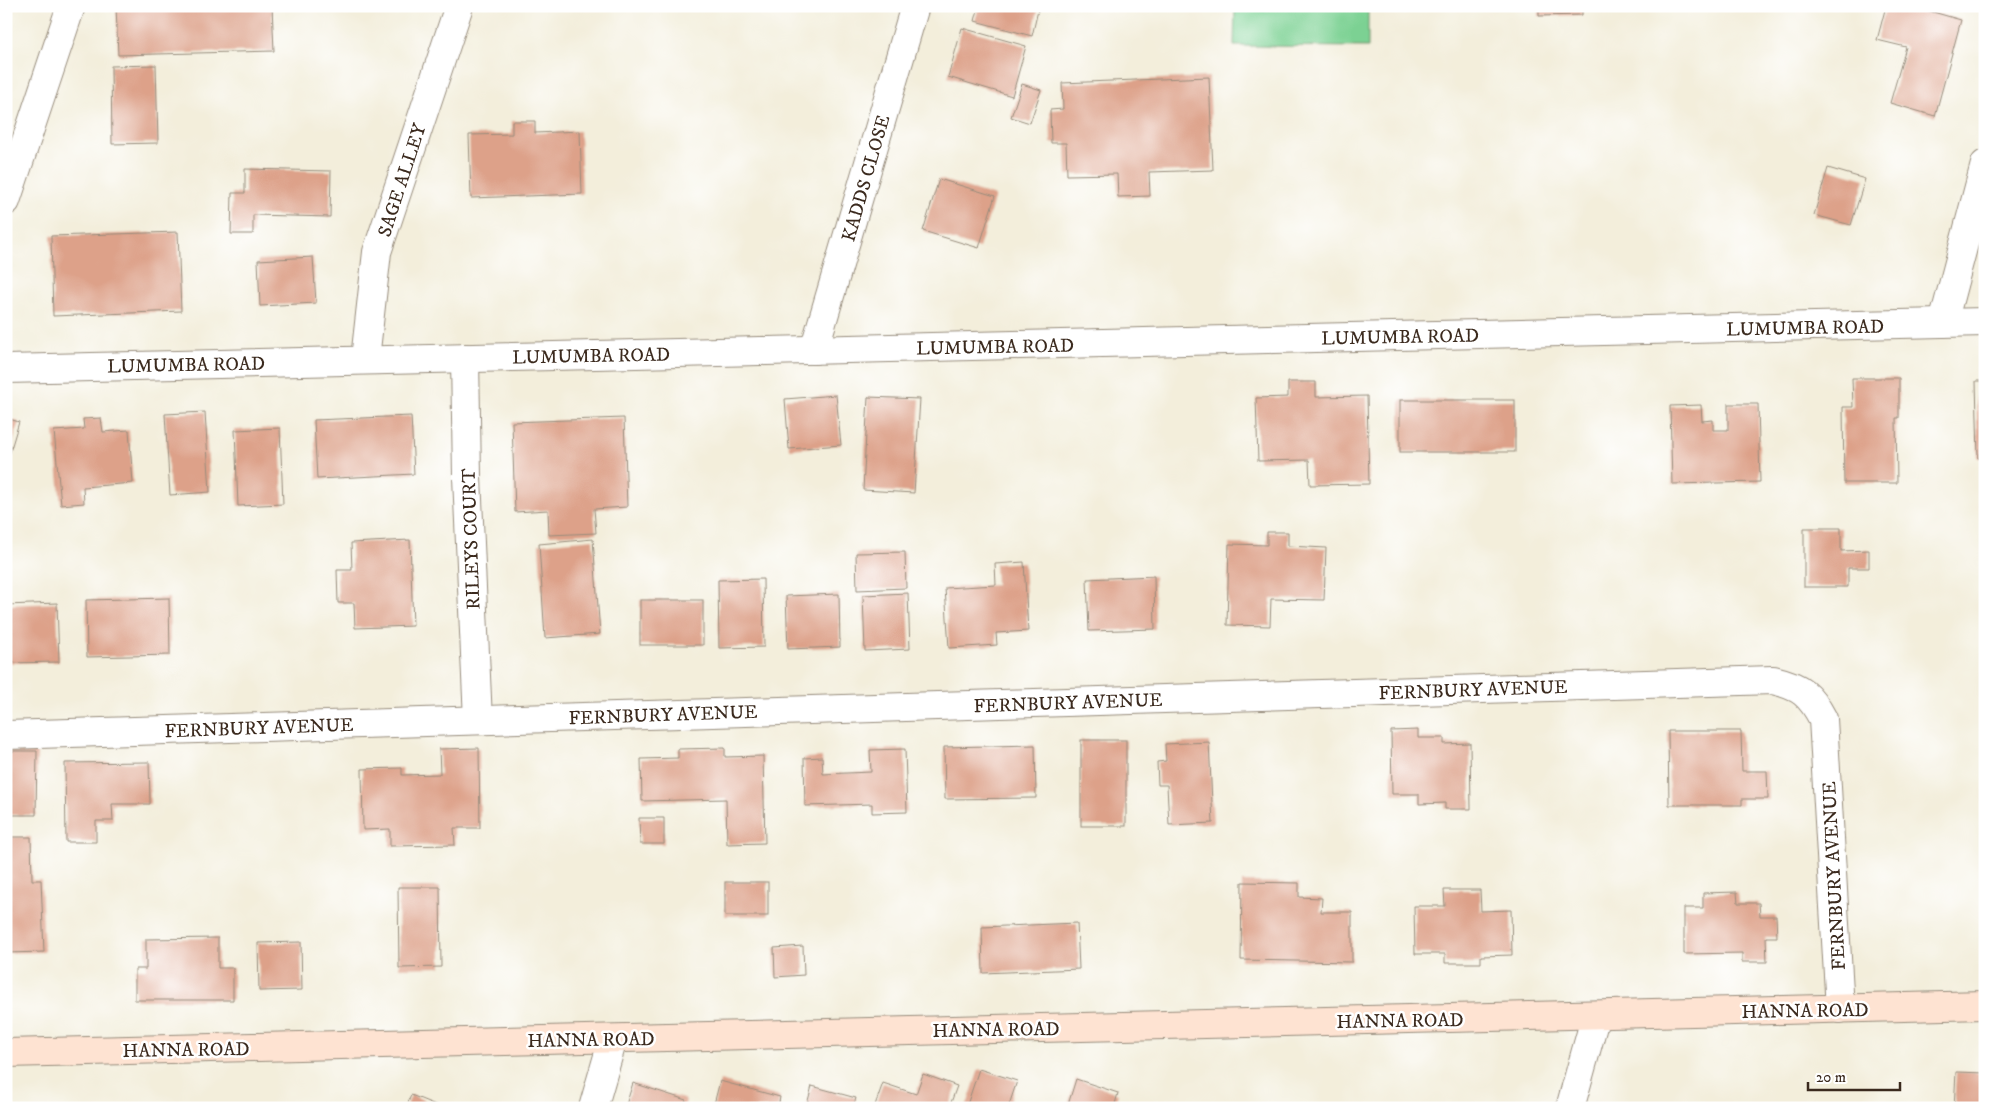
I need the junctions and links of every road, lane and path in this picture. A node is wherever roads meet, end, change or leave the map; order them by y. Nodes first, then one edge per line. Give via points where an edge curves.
1 (71, 6) edge
2 (458, 6) edge
3 (915, 6) edge
4 (1985, 164) edge
5 (6, 201) edge
6 (1985, 322) edge
7 (1943, 323) junction
8 (814, 350) junction
9 (465, 358) junction
10 (365, 360) junction
11 (6, 369) edge
12 (478, 720) junction
13 (6, 735) edge
14 (1985, 1005) edge
15 (1840, 1009) junction
16 (1596, 1015) junction
17 (613, 1039) junction
18 (6, 1053) edge
19 (593, 1108) edge
20 (1570, 1108) edge

1 - 5 street
2 - 10 street, SAGE ALLEY via 377,252
3 - 8 street, KADDS CLOSE
4 - 7 street
6 - 7 street, LUMUMBA ROAD
7 - 8 street, LUMUMBA ROAD
8 - 9 street, LUMUMBA ROAD
9 - 10 street, LUMUMBA ROAD
9 - 12 street, RILEYS COURT
10 - 11 street, LUMUMBA ROAD
12 - 13 street, FERNBURY AVENUE
12 - 15 street, FERNBURY AVENUE via 1763,680 1790,683 1804,692 1823,719
14 - 15 street, HANNA ROAD
15 - 16 street, HANNA ROAD
16 - 17 street, HANNA ROAD
16 - 20 street
17 - 18 street, HANNA ROAD
17 - 19 street

